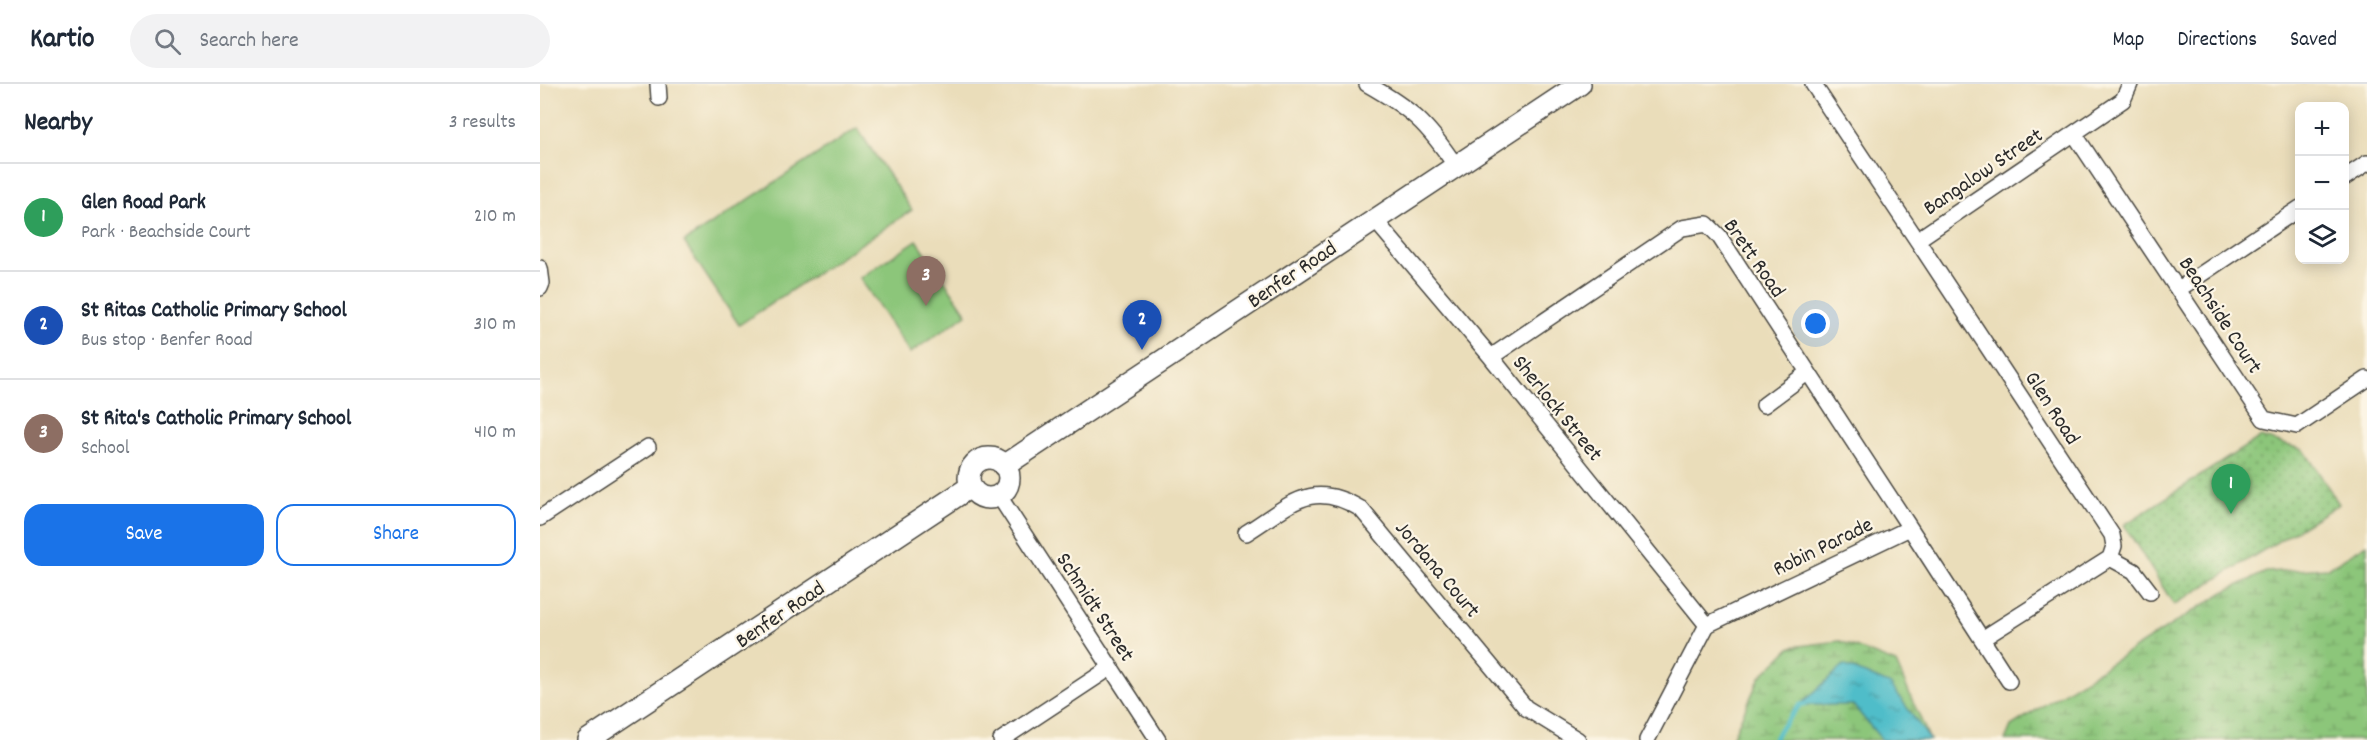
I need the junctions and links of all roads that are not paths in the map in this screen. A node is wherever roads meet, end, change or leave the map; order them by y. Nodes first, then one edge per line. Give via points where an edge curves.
1 (1367, 84) edge
2 (1580, 84) edge
3 (1812, 84) edge
4 (2130, 84) edge
5 (2075, 135) junction
6 (2367, 163) edge
7 (1455, 165) junction
8 (2349, 175) edge
9 (2297, 210) edge
10 (1374, 219) junction
11 (1917, 240) junction
12 (540, 268) edge
13 (540, 288) edge
14 (2179, 289) junction
15 (1491, 357) junction
16 (1807, 373) junction
17 (2367, 379) edge
18 (1764, 405) dead end
19 (648, 447) dead end
20 (1004, 466) junction
21 (970, 487) junction
22 (999, 496) junction
23 (540, 518) edge
24 (1910, 528) junction
25 (1246, 533) dead end
26 (2110, 558) junction
27 (2150, 592) dead end
28 (1707, 625) junction
29 (1982, 639) junction
30 (1110, 668) junction
31 (2009, 681) dead end
32 (588, 740) edge
33 (1001, 740) edge
34 (1158, 740) edge
35 (1578, 740) edge
36 (1647, 740) edge

1 - 7 street via 1406,106
2 - 7 street, Benfer Road
3 - 11 street, Bangalow Street
4 - 5 street, Bangalow Street via 2123,100
5 - 11 street, Bangalow Street
5 - 14 street, Beachside Court
6 - 8 street
7 - 10 street, Benfer Road
9 - 14 street
10 - 15 street, Sherlock Street
10 - 20 street, Benfer Road
11 - 26 street, Glen Road via 2112,535
12 - 13 street
14 - 17 street, Beachside Court via 2264,419 2297,426
15 - 16 street, Brett Road via 1682,228 1707,224 1719,236
15 - 28 street, Sherlock Street
16 - 18 street
16 - 24 street, Brett Road
19 - 23 street
20 - 21 street via 988,458 977,462 970,472
20 - 22 street via 1009,480
21 - 22 street via 980,497
21 - 32 street, Benfer Road
22 - 30 street, Schmidt Street
24 - 28 street, Robin Parade
24 - 29 street
25 - 35 street, Jordana Court via 1318,493 1342,497 1361,509 1526,708
26 - 27 street via 2134,571
26 - 29 street
28 - 36 street
29 - 31 street
30 - 33 street
30 - 34 street, Schmidt Street

